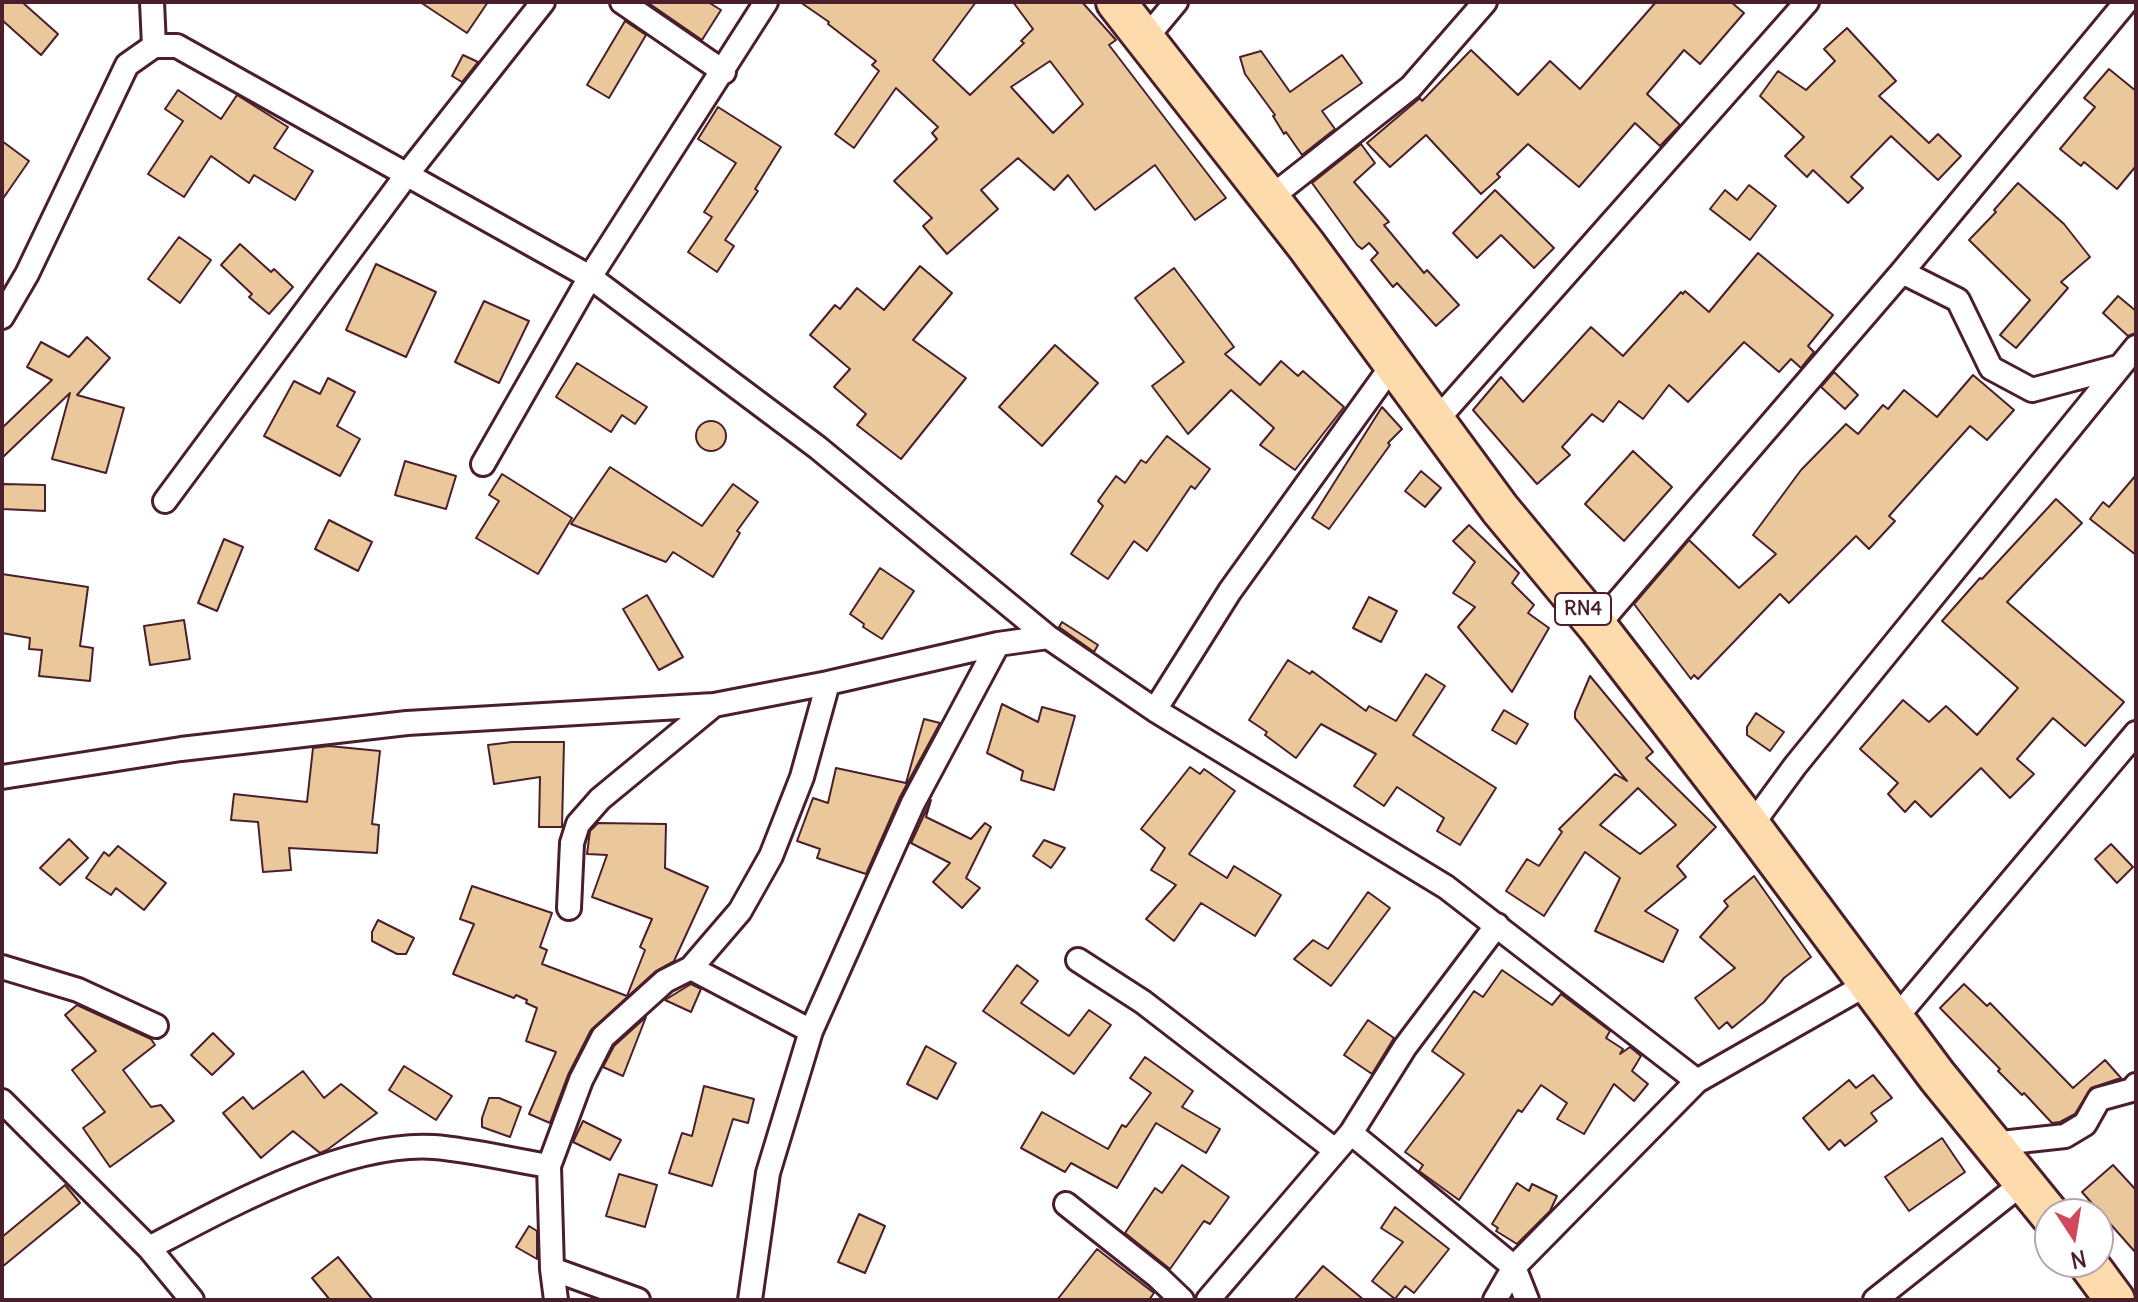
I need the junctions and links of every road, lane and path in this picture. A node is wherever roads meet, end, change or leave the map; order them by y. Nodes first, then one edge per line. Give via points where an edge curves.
1 (152, 2) edge
2 (543, 2) edge
3 (622, 2) edge
4 (766, 2) edge
5 (1116, 2) edge
6 (1176, 2) edge
7 (1485, 2) edge
8 (1807, 2) edge
9 (2126, 2) edge
10 (1146, 38) junction
11 (154, 46) junction
12 (724, 72) junction
13 (408, 173) junction
14 (1270, 198) junction
15 (1902, 272) junction
16 (590, 277) junction
17 (2, 317) edge
18 (2136, 347) edge
19 (1394, 363) junction
20 (2118, 367) junction
21 (1436, 421) junction
22 (483, 464) dead end
23 (165, 501) dead end
24 (1597, 626) junction
25 (1048, 637) junction
26 (998, 644) junction
27 (828, 683) junction
28 (714, 705) junction
29 (1155, 710) junction
30 (2136, 733) edge
31 (2, 777) edge
32 (1751, 826) junction
33 (569, 908) dead end
34 (1497, 925) junction
35 (1078, 960) dead end
36 (2, 967) edge
37 (691, 968) junction
38 (1869, 983) junction
39 (1895, 1019) junction
40 (156, 1026) dead end
41 (811, 1031) junction
42 (1697, 1081) junction
43 (2136, 1085) edge
44 (2, 1101) edge
45 (1351, 1133) junction
46 (1992, 1144) junction
47 (1335, 1150) junction
48 (549, 1166) junction
49 (2024, 1182) junction
50 (2037, 1198) edge
51 (1066, 1204) dead end
52 (149, 1248) junction
53 (1514, 1267) junction
54 (552, 1269) junction
55 (2099, 1278) edge
56 (192, 1300) edge
57 (556, 1300) edge
58 (638, 1300) edge
59 (750, 1300) edge
60 (1182, 1300) edge
61 (1208, 1300) edge
62 (1495, 1300) edge
63 (1527, 1300) edge
64 (1875, 1300) edge
65 (2115, 1300) edge

1 - 11 street
2 - 13 street
3 - 12 street
4 - 12 street
5 - 10 highway, RN4
6 - 10 street
7 - 14 street via 1411,87
8 - 21 street
9 - 15 street
10 - 14 highway, RN4
11 - 13 street via 177,46
11 - 17 street via 127,65
12 - 16 street
13 - 16 street
13 - 23 street
14 - 19 highway, RN4
15 - 20 street via 1958,300 1991,368 2032,390
15 - 24 street
16 - 22 street
16 - 25 street via 817,447
18 - 20 street
19 - 21 highway, RN4
19 - 29 street via 1230,591
20 - 32 street
21 - 24 highway, RN4 via 1500,509
24 - 32 highway, RN4
25 - 26 street
25 - 29 street
26 - 27 street
26 - 41 street via 913,803
27 - 28 street
27 - 37 street via 802,777 771,856 740,911
28 - 31 street via 407,723 181,749
28 - 33 street via 600,799 578,824
29 - 34 street via 1394,853
30 - 39 street
32 - 38 highway, RN4
34 - 42 street
34 - 45 street via 1405,1047
35 - 47 street via 1143,1002
36 - 40 street via 78,990
37 - 41 street
37 - 48 street via 665,981 603,1037
38 - 39 highway, RN4
38 - 42 street
39 - 46 highway, RN4
41 - 59 street via 768,1173
42 - 53 street
43 - 46 street via 2099,1099 2085,1124 2065,1136
44 - 52 street
45 - 47 street
45 - 53 street
46 - 49 highway, RN4
47 - 61 street
48 - 52 street via 434,1147 358,1154 242,1199
48 - 54 street
49 - 50 highway, RN4
49 - 64 street
51 - 60 street
52 - 56 street
53 - 62 street
53 - 63 street
54 - 57 street
54 - 58 street
55 - 65 highway

